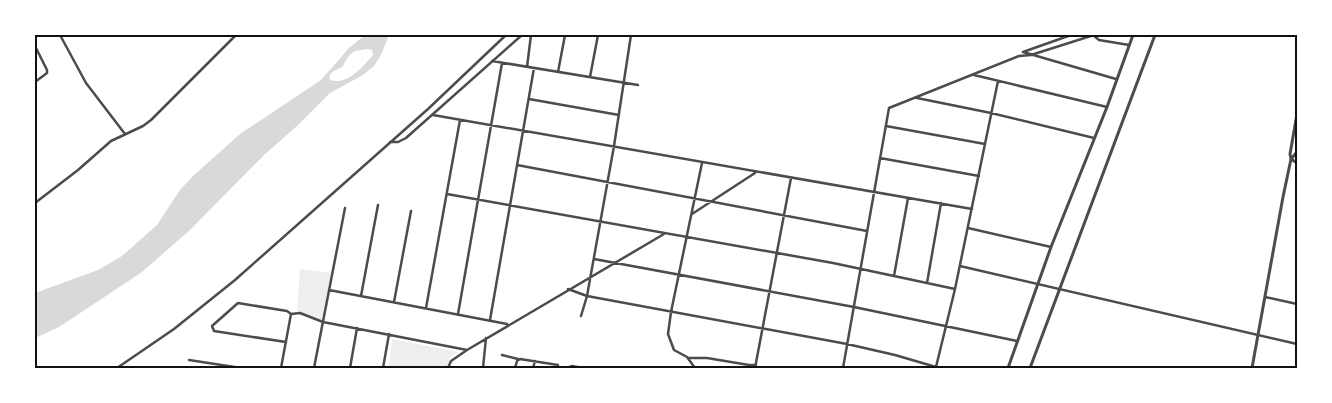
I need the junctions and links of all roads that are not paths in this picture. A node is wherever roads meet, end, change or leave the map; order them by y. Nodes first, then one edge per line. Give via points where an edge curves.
1 (60, 35) edge
2 (236, 35) edge
3 (506, 35) edge
4 (522, 35) edge
5 (531, 35) edge
6 (565, 35) edge
7 (598, 35) edge
8 (631, 35) edge
9 (1071, 35) edge
10 (1093, 35) edge
11 (1133, 35) edge
12 (1155, 35) edge
13 (1129, 45) junction
14 (35, 46) edge
15 (1023, 52) junction
16 (1032, 55) junction
17 (1019, 56) junction
18 (491, 61) junction
19 (502, 63) junction
20 (526, 67) junction
21 (534, 68) junction
22 (558, 72) junction
23 (974, 75) junction
24 (590, 77) junction
25 (1116, 79) junction
26 (998, 81) junction
27 (35, 82) edge
28 (624, 83) junction
29 (638, 85) dead end
30 (915, 98) junction
31 (529, 99) junction
32 (1106, 107) junction
33 (991, 113) junction
34 (1297, 114) edge
35 (433, 115) junction
36 (619, 115) junction
37 (460, 120) junction
38 (491, 125) junction
39 (886, 126) junction
40 (524, 130) junction
41 (125, 134) junction
42 (1094, 138) junction
43 (1297, 140) edge
44 (390, 142) junction
45 (985, 144) junction
46 (614, 146) junction
47 (1297, 151) edge
48 (880, 158) junction
49 (1291, 159) junction
50 (702, 162) junction
51 (1297, 163) edge
52 (517, 165) junction
53 (756, 172) junction
54 (979, 176) junction
55 (791, 178) junction
56 (608, 182) junction
57 (874, 192) junction
58 (446, 194) junction
59 (908, 198) junction
60 (695, 199) junction
61 (478, 200) junction
62 (711, 201) junction
63 (35, 203) edge
64 (941, 203) junction
65 (378, 206) dead end
66 (510, 206) junction
67 (345, 208) dead end
68 (972, 209) junction
69 (411, 211) dead end
70 (692, 214) junction
71 (783, 215) junction
72 (601, 222) junction
73 (968, 228) junction
74 (868, 231) junction
75 (665, 233) junction
76 (687, 237) junction
77 (1051, 248) junction
78 (776, 253) junction
79 (594, 259) junction
80 (615, 263) junction
81 (960, 266) junction
82 (861, 269) junction
83 (679, 274) junction
84 (591, 275) junction
85 (894, 276) junction
86 (927, 283) junction
87 (1039, 284) junction
88 (956, 289) junction
89 (329, 290) junction
90 (568, 290) junction
91 (1059, 290) junction
92 (769, 291) junction
93 (361, 296) junction
94 (588, 296) junction
95 (1265, 297) junction
96 (394, 302) junction
97 (1297, 304) edge
98 (854, 307) junction
99 (426, 308) junction
100 (671, 312) junction
101 (291, 314) junction
102 (458, 314) junction
103 (581, 316) dead end
104 (490, 320) junction
105 (323, 322) junction
106 (509, 324) junction
107 (762, 327) junction
108 (945, 327) junction
109 (357, 328) junction
110 (390, 334) junction
111 (1258, 334) junction
112 (486, 338) junction
113 (1018, 341) junction
114 (286, 342) junction
115 (847, 344) junction
116 (1297, 344) edge
117 (467, 350) junction
118 (502, 355) dead end
119 (688, 358) junction
120 (518, 359) junction
121 (189, 360) dead end
122 (535, 361) junction
123 (558, 365) dead end
124 (755, 366) edge
125 (117, 368) edge
126 (241, 368) edge
127 (281, 368) edge
128 (314, 368) edge
129 (350, 368) edge
130 (383, 368) edge
131 (448, 368) edge
132 (483, 368) edge
133 (515, 368) edge
134 (534, 368) edge
135 (567, 368) edge
136 (583, 368) edge
137 (695, 368) edge
138 (843, 368) edge
139 (936, 368) edge
140 (1008, 368) edge
141 (1030, 368) edge
142 (1252, 368) edge

1 - 41 street via 86,83
2 - 41 street via 151,120
3 - 44 street
4 - 18 street
5 - 20 street
6 - 22 street
7 - 24 street
8 - 28 street
9 - 15 street
10 - 13 street via 1099,40
10 - 16 street
11 - 13 street
12 - 91 street
13 - 25 street
14 - 27 street via 48,70
15 - 16 street
15 - 17 street
16 - 17 street
16 - 25 street
17 - 23 street
18 - 19 street
18 - 35 street
19 - 20 street
19 - 38 street
20 - 21 street
21 - 22 street
21 - 31 street
22 - 24 street
23 - 26 street
23 - 30 street
24 - 28 street
25 - 32 street
26 - 32 street
26 - 33 street
28 - 29 street
28 - 36 street
30 - 33 street
30 - 39 street via 888,108
31 - 36 street
31 - 40 street
32 - 42 street
33 - 42 street
33 - 45 street
34 - 49 street
35 - 37 street
35 - 44 street via 404,140
36 - 46 street
37 - 38 street
37 - 58 street
38 - 40 street
38 - 61 street
39 - 45 street
39 - 48 street
40 - 46 street
40 - 52 street
41 - 63 street via 111,141
42 - 77 street
43 - 47 street
44 - 125 street via 235,280 174,329
45 - 54 street
46 - 50 street
46 - 56 street
47 - 49 street
48 - 54 street
48 - 57 street
49 - 51 street
49 - 95 street
50 - 53 street
50 - 60 street
52 - 56 street
52 - 66 street
53 - 55 street
53 - 62 street
54 - 68 street
55 - 57 street
55 - 71 street
56 - 60 street
56 - 72 street
57 - 59 street
57 - 74 street
58 - 61 street
58 - 99 street
59 - 64 street
59 - 85 street
60 - 62 street
60 - 70 street
61 - 66 street
61 - 102 street
62 - 70 street
62 - 71 street
64 - 68 street
64 - 86 street
65 - 93 street
66 - 72 street
66 - 104 street
67 - 89 street
68 - 73 street
69 - 96 street
70 - 76 street
71 - 74 street
71 - 78 street
72 - 75 street
72 - 79 street
73 - 77 street
73 - 81 street
74 - 82 street
75 - 76 street
75 - 80 street
76 - 78 street
76 - 83 street
77 - 87 street
78 - 82 street
78 - 92 street
79 - 80 street
79 - 84 street
80 - 83 street
80 - 84 street
81 - 87 street
81 - 88 street
82 - 85 street
82 - 98 street
83 - 92 street
83 - 100 street
84 - 90 street
84 - 94 street
85 - 86 street
86 - 88 street
87 - 91 street
87 - 113 street
88 - 108 street
89 - 93 street
89 - 105 street
90 - 94 street
90 - 106 street
91 - 111 street
91 - 141 street
92 - 98 street
92 - 107 street
93 - 96 street
94 - 100 street
94 - 103 street
95 - 97 street
95 - 111 street
96 - 99 street
98 - 108 street
98 - 115 street
99 - 102 street
100 - 107 street
100 - 119 street via 670,343 676,352
101 - 105 street via 300,313
101 - 114 street
101 - 114 street via 238,303 212,326 212,330 218,332
102 - 104 street
104 - 106 street
105 - 109 street
105 - 128 street
106 - 112 street
107 - 115 street
107 - 124 street
108 - 113 street
108 - 139 street
109 - 110 street
109 - 129 street
110 - 117 street
110 - 130 street
111 - 116 street
111 - 142 street
112 - 117 street
112 - 132 street
113 - 140 street
114 - 127 street
115 - 138 street
115 - 139 street
117 - 131 street via 453,359
118 - 120 street
119 - 124 street
119 - 137 street
120 - 122 street
120 - 133 street
121 - 126 street
122 - 123 street
122 - 134 street
135 - 136 street

